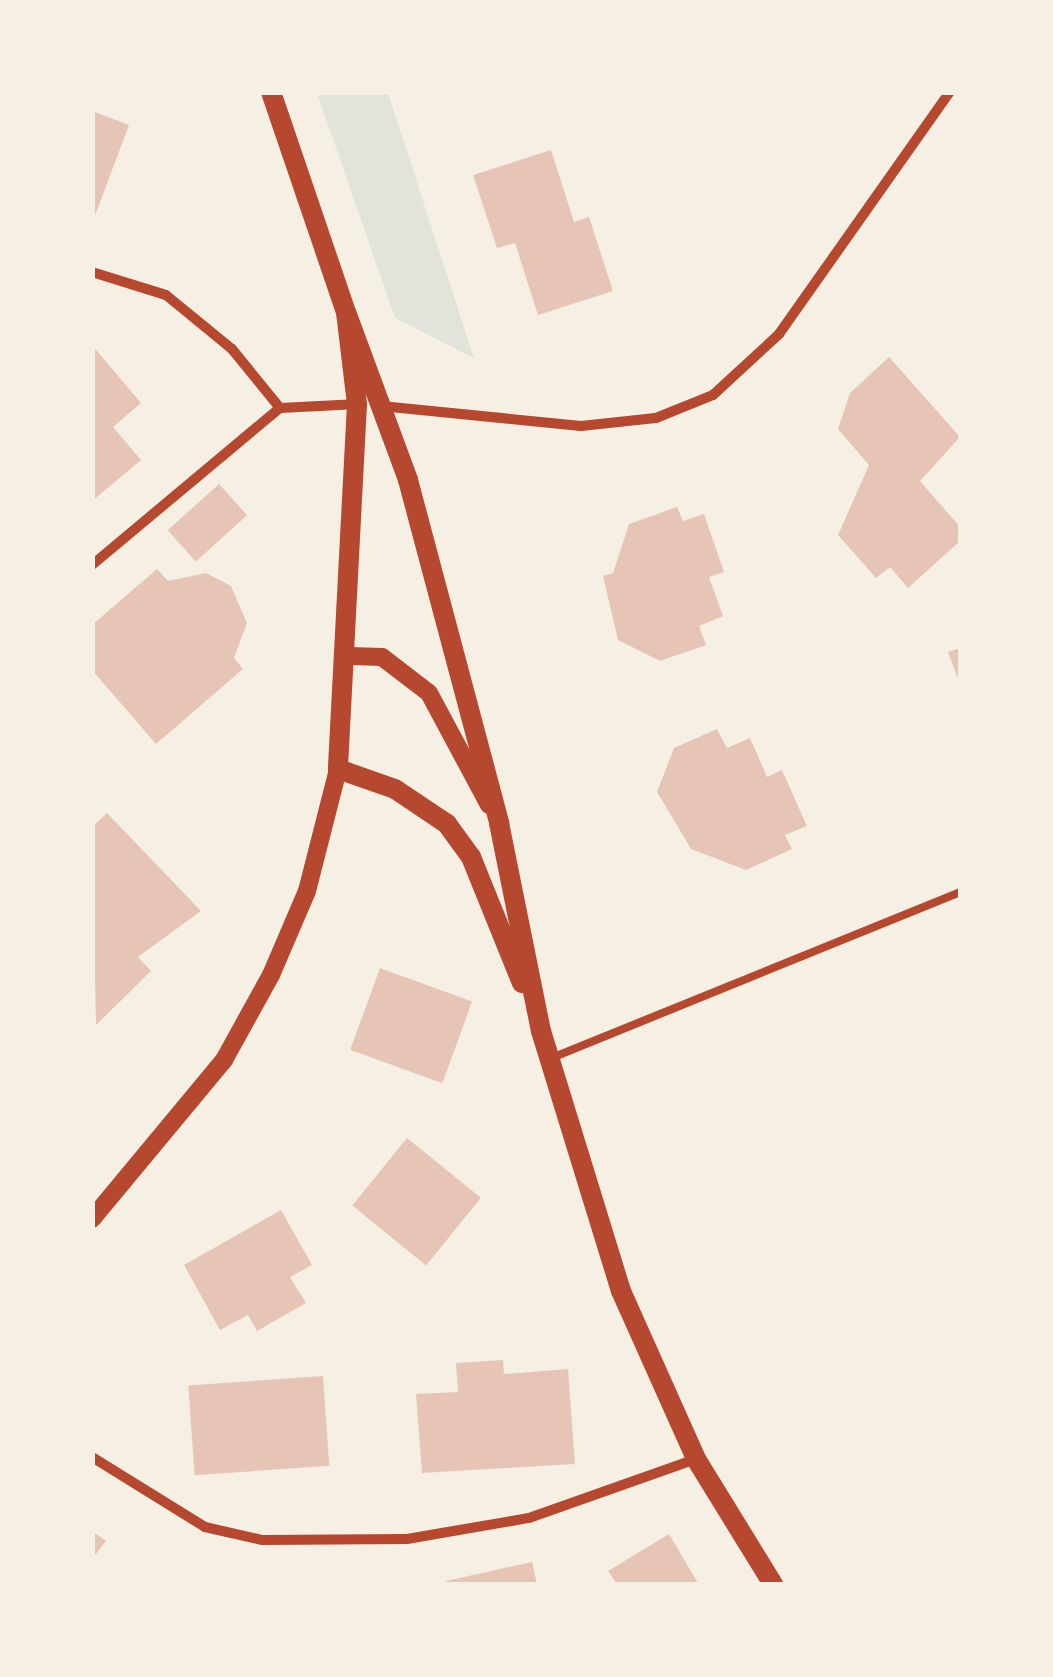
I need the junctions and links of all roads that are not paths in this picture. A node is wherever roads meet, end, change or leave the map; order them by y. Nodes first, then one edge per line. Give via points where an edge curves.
1 (271, 92) edge
2 (950, 92) edge
3 (92, 272) edge
4 (346, 312) junction
5 (357, 404) junction
6 (382, 406) junction
7 (280, 408) junction
8 (92, 565) edge
9 (350, 656) junction
10 (338, 769) junction
11 (499, 823) junction
12 (960, 892) edge
13 (541, 1032) junction
14 (550, 1059) junction
15 (92, 1219) edge
16 (92, 1457) edge
17 (696, 1459) junction
18 (773, 1584) edge

1 - 4 main road
2 - 6 street via 779,334 714,395 656,418 581,426
3 - 7 street via 166,295 232,349
4 - 5 main road
4 - 6 main road
5 - 6 street
5 - 7 street
5 - 9 main road
6 - 11 main road
7 - 8 street
9 - 10 main road
9 - 11 street via 382,657 429,692
10 - 13 main road via 394,788 447,824 471,858
10 - 15 street via 307,892 261,992 188,1107
11 - 13 main road
12 - 14 lane
13 - 14 main road
14 - 17 main road via 621,1291
16 - 17 street via 205,1527 262,1540 407,1539 529,1518
17 - 18 main road

